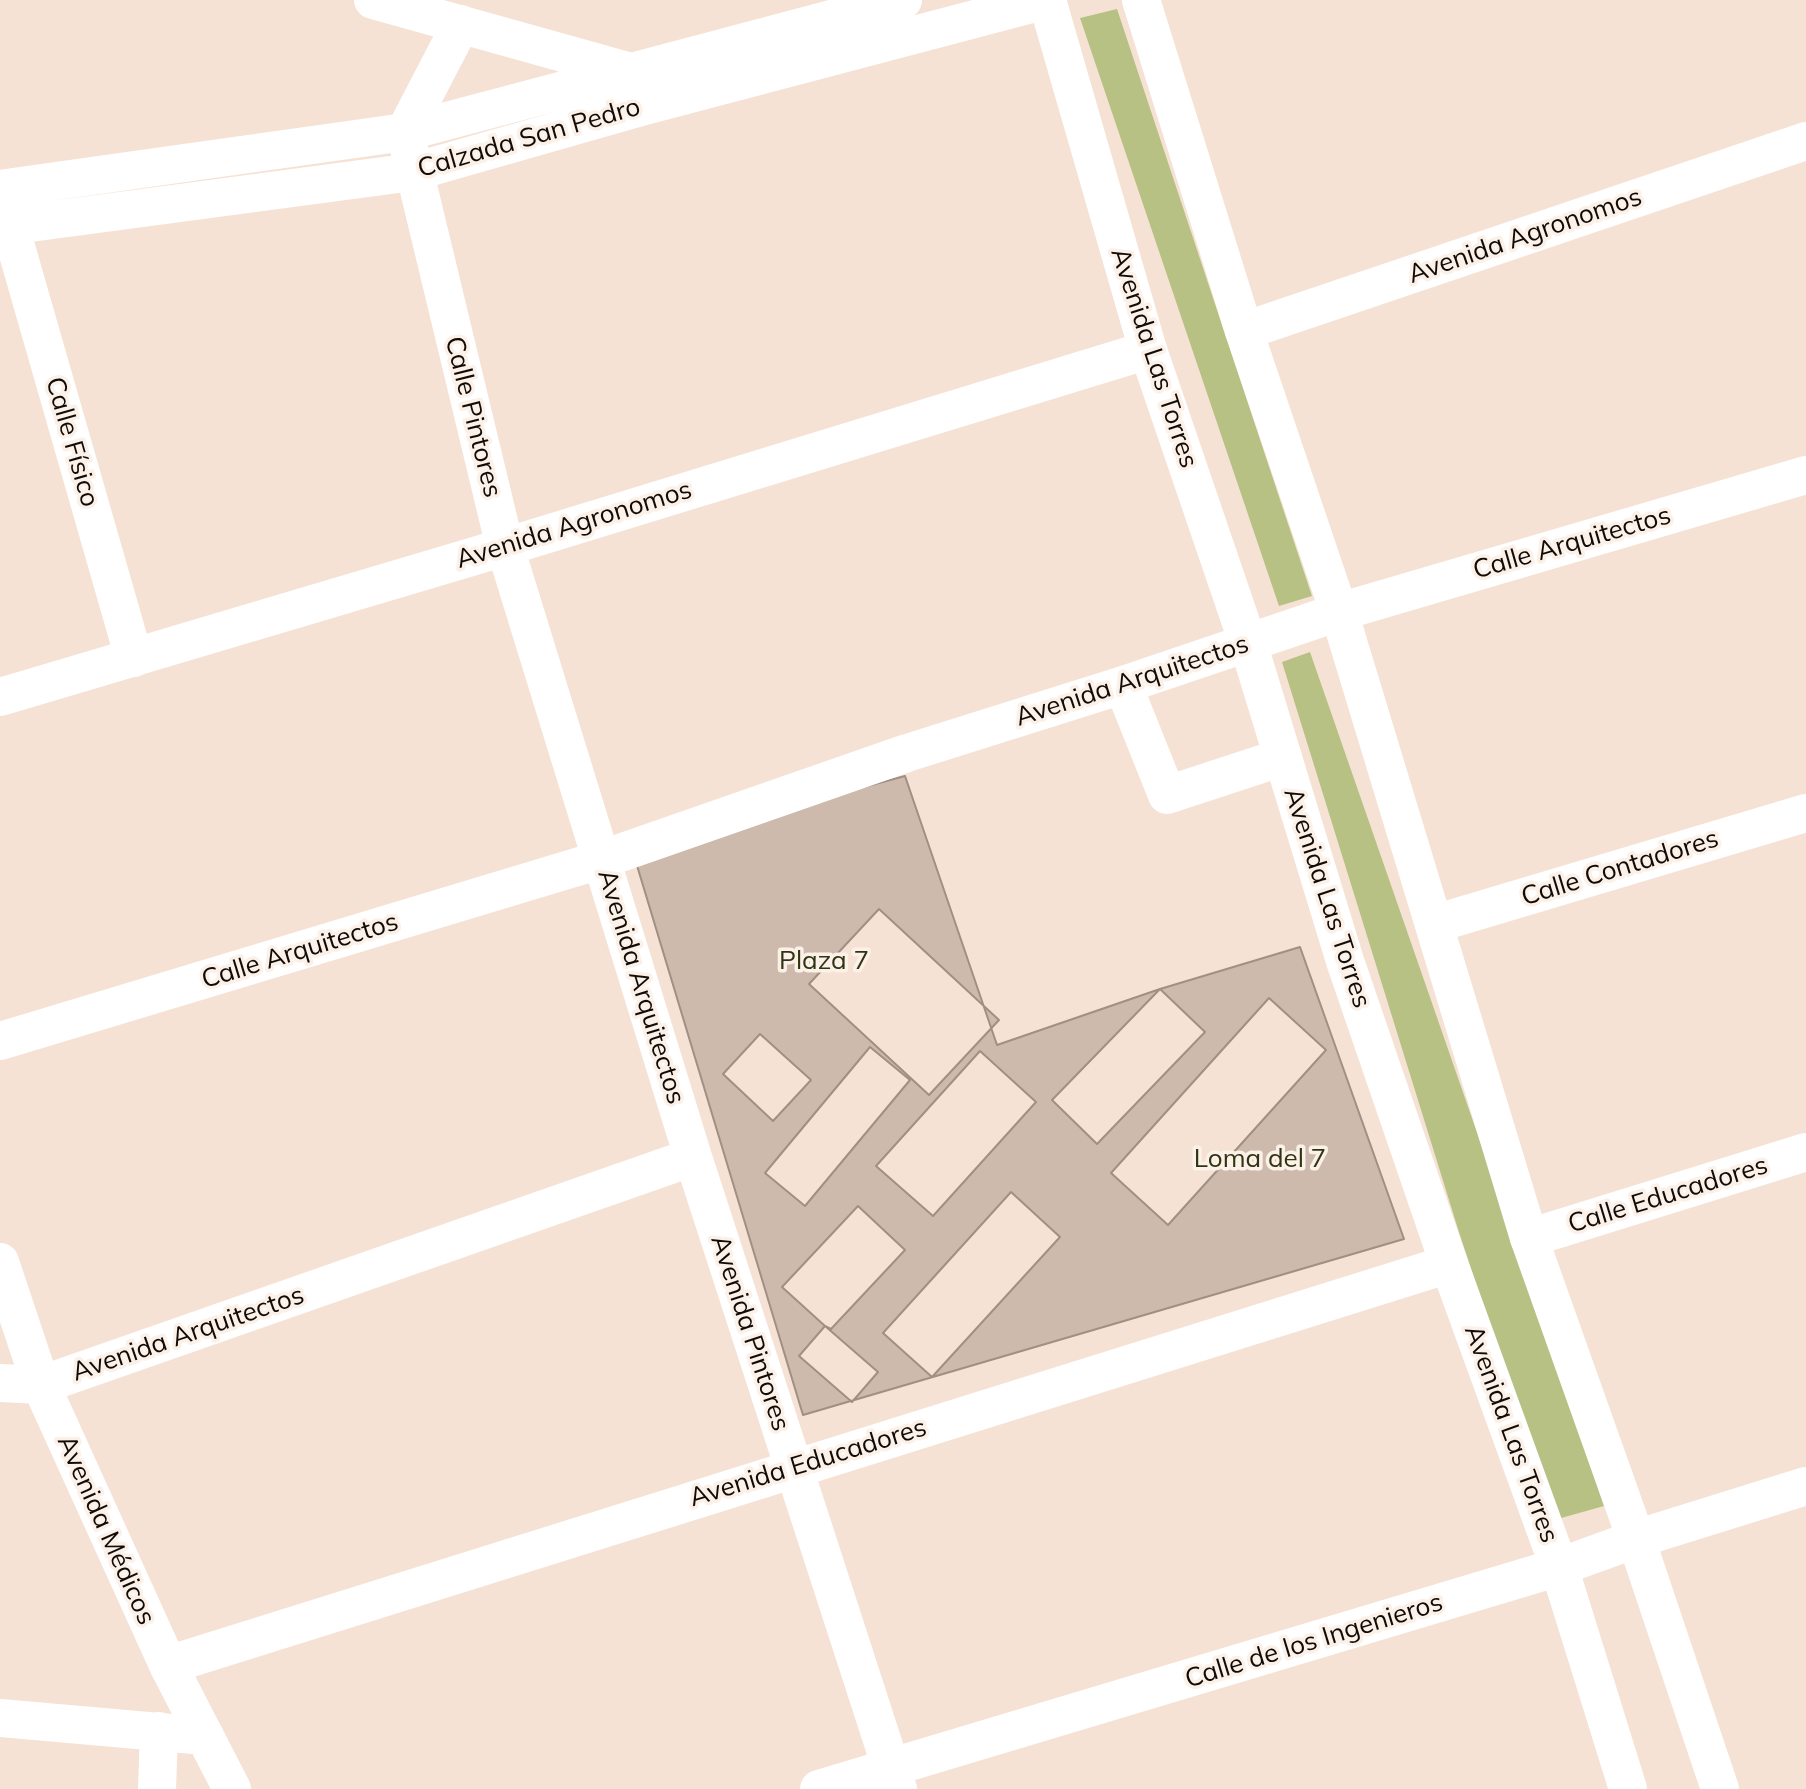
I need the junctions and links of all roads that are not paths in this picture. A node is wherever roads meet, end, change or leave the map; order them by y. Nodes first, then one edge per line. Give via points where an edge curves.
1 (373, 0) edge
2 (903, 0) edge
3 (1047, 0) edge
4 (1141, 0) edge
5 (461, 24) junction
6 (633, 73) junction
7 (405, 132) junction
8 (1806, 141) edge
9 (414, 172) junction
10 (0, 189) edge
11 (5, 226) edge
12 (1244, 331) junction
13 (1148, 350) junction
14 (1806, 475) edge
15 (505, 547) junction
16 (1339, 612) junction
17 (1248, 643) junction
18 (134, 657) junction
19 (1123, 685) junction
20 (0, 697) edge
21 (1283, 757) junction
22 (1806, 813) edge
23 (600, 860) junction
24 (1434, 924) junction
25 (0, 1041) edge
26 (1806, 1152) edge
27 (692, 1157) junction
28 (1529, 1238) junction
29 (0, 1262) edge
30 (1449, 1264) junction
31 (0, 1383) edge
32 (41, 1385) junction
33 (795, 1468) junction
34 (1806, 1486) edge
35 (1636, 1539) junction
36 (1559, 1567) junction
37 (168, 1665) junction
38 (0, 1718) edge
39 (159, 1731) junction
40 (205, 1736) junction
41 (895, 1779) edge
42 (157, 1789) edge
43 (232, 1789) edge
44 (819, 1789) edge
45 (1628, 1789) edge
46 (1720, 1789) edge

1 - 5 street
2 - 6 street, Calzada San Pedro
3 - 9 street, Calzada San Pedro
3 - 13 street, Avenida Las Torres
4 - 12 street
5 - 6 street
5 - 7 street
6 - 7 street, Calzada San Pedro
7 - 9 street, Calle Pintores
7 - 10 street, Calzada San Pedro
8 - 12 street, Avenida Agronomos
9 - 11 street, Calzada San Pedro
9 - 15 street, Calle Pintores
11 - 18 street, Calle Físico
12 - 16 street
13 - 15 street, Avenida Agronomos
13 - 17 street, Avenida Las Torres
14 - 16 street, Calle Arquitectos
15 - 18 street, Avenida Agronomos
15 - 23 street, Calle Pintores
16 - 17 street, Avenida Arquitectos
16 - 24 street
17 - 19 street, Avenida Arquitectos
17 - 21 street, Avenida Las Torres
18 - 20 street, Avenida Agronomos
19 - 21 street via 1167,795
19 - 23 street, Avenida Arquitectos via 907,753
21 - 30 street, Avenida Las Torres via 1345,961
22 - 24 street, Calle Contadores
23 - 25 street, Calle Arquitectos
23 - 27 street, Avenida Arquitectos
24 - 28 street
26 - 28 street, Calle Educadores
27 - 32 street, Avenida Arquitectos
27 - 33 street, Avenida Pintores
28 - 35 street
29 - 32 street, Avenida Médicos
30 - 33 street, Avenida Educadores
30 - 36 street, Avenida Las Torres
31 - 32 street, Avenida Arquitectos
32 - 37 street, Avenida Médicos
33 - 37 street, Avenida Educadores
33 - 41 street, Avenida Pintores
34 - 35 street, Calle de los Ingenieros
35 - 36 street, Calle de los Ingenieros
35 - 46 street
36 - 41 street, Calle de los Ingenieros
36 - 45 street, Avenida Las Torres
37 - 40 street, Avenida Médicos
38 - 39 street
39 - 40 street
39 - 42 street
40 - 43 street, Avenida Médicos
41 - 44 street, Calle de los Ingenieros

